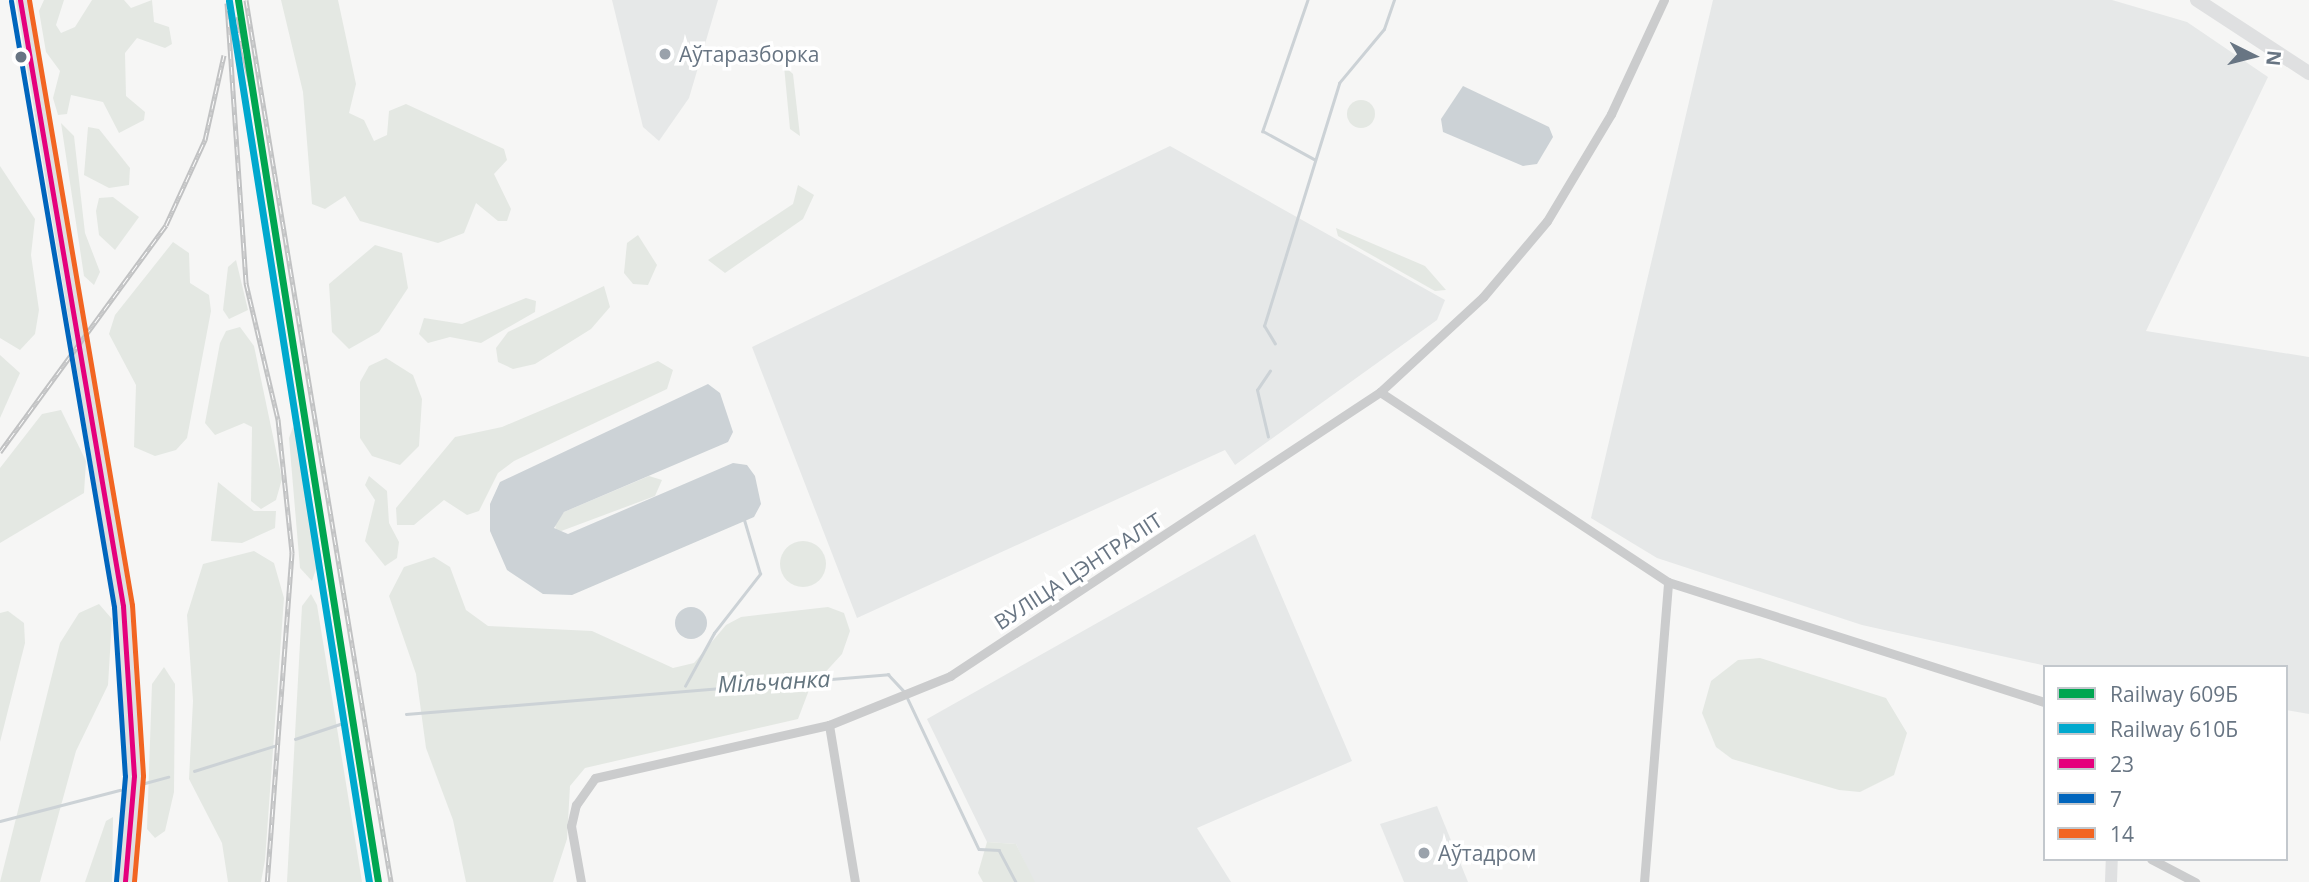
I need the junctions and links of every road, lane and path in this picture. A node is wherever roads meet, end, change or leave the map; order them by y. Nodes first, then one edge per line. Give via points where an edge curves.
1 (1664, 0) edge
2 (2197, 0) edge
3 (22, 2) edge
4 (2309, 73) edge
5 (1380, 392) junction
6 (1668, 582) junction
7 (2043, 701) edge
8 (829, 725) junction
9 (2112, 861) edge
10 (2155, 861) edge
11 (125, 882) edge
12 (580, 882) edge
13 (855, 882) edge
14 (1644, 882) edge
15 (2111, 882) edge
16 (2195, 882) edge

1 - 5 street, ВУЛІЦА ЦЭНТРАЛІТ via 1578,174 1519,258
2 - 4 main road
3 - 11 main road via 78,318 128,663 134,776
5 - 6 street
5 - 8 street, ВУЛІЦА ЦЭНТРАЛІТ via 927,685
6 - 7 street
6 - 14 street
8 - 12 street, ВУЛІЦА ЦЭНТРАЛІТ via 595,778 576,805 571,826
8 - 13 street
9 - 15 street
10 - 16 street

